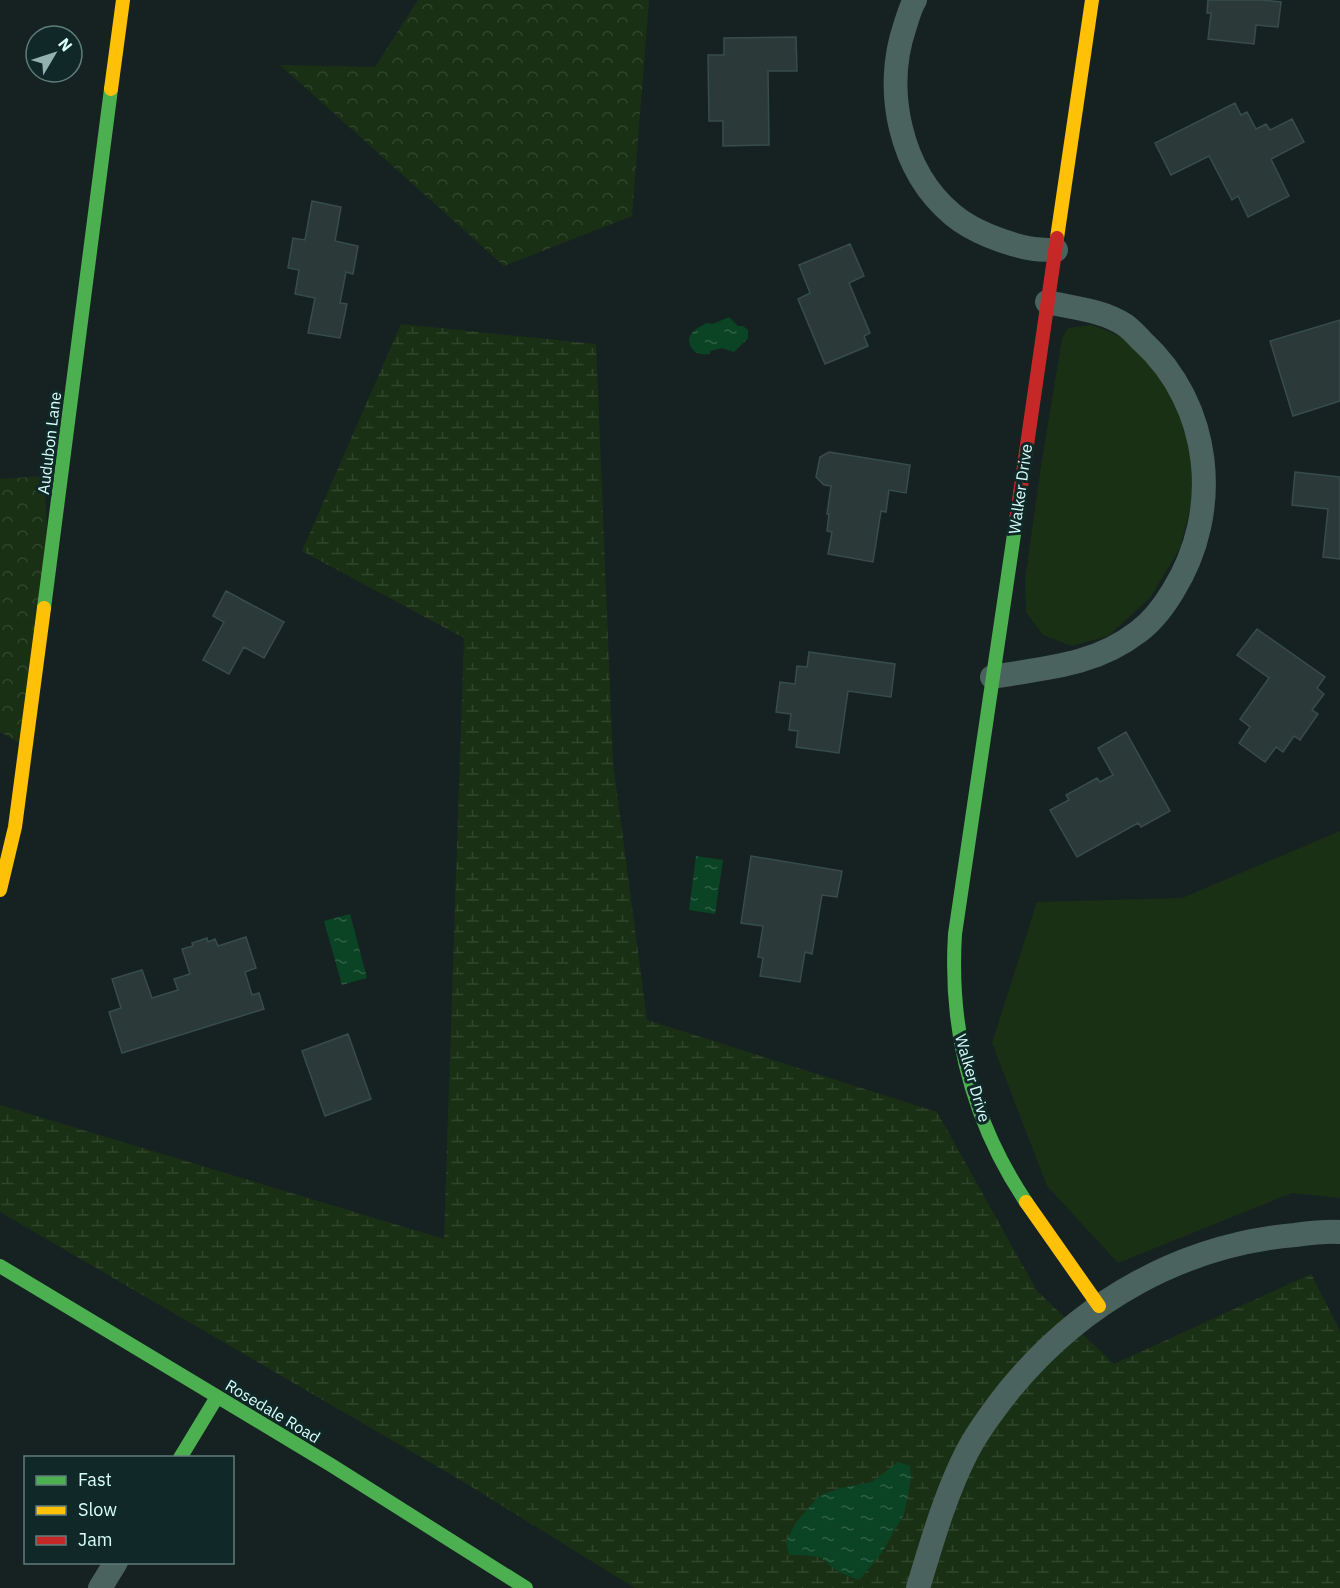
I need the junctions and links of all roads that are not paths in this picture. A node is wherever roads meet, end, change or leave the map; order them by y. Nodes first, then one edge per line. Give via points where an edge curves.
1 (123, 0) edge
2 (915, 0) edge
3 (1092, 0) edge
4 (1056, 250) junction
5 (1047, 302) junction
6 (992, 677) junction
7 (0, 890) edge
8 (1340, 1232) edge
9 (0, 1266) edge
10 (1099, 1305) junction
11 (217, 1397) junction
12 (181, 1456) edge
13 (115, 1564) edge
14 (100, 1588) edge
15 (526, 1588) edge
16 (918, 1588) edge

1 - 7 street, Audubon Lane via 17,816
2 - 4 street via 900,42 895,85 900,124 912,162 931,194 954,217 983,234 1030,249
3 - 4 street, Walker Drive
4 - 5 street, Walker Drive
5 - 6 street, Walker Drive
5 - 6 street via 1104,315 1126,326 1154,352 1175,379 1193,416 1203,454 1205,495 1198,536 1184,575 1163,608 1139,632 1108,651 1079,662
6 - 10 street, Walker Drive via 954,934 954,986 961,1044 978,1108 999,1156 1020,1193
8 - 10 street via 1269,1237 1212,1250 1157,1272
9 - 11 street, Rosedale Road
10 - 16 street via 1033,1362 995,1407 968,1451 943,1504
11 - 12 street
11 - 15 street, Rosedale Road
13 - 14 street

